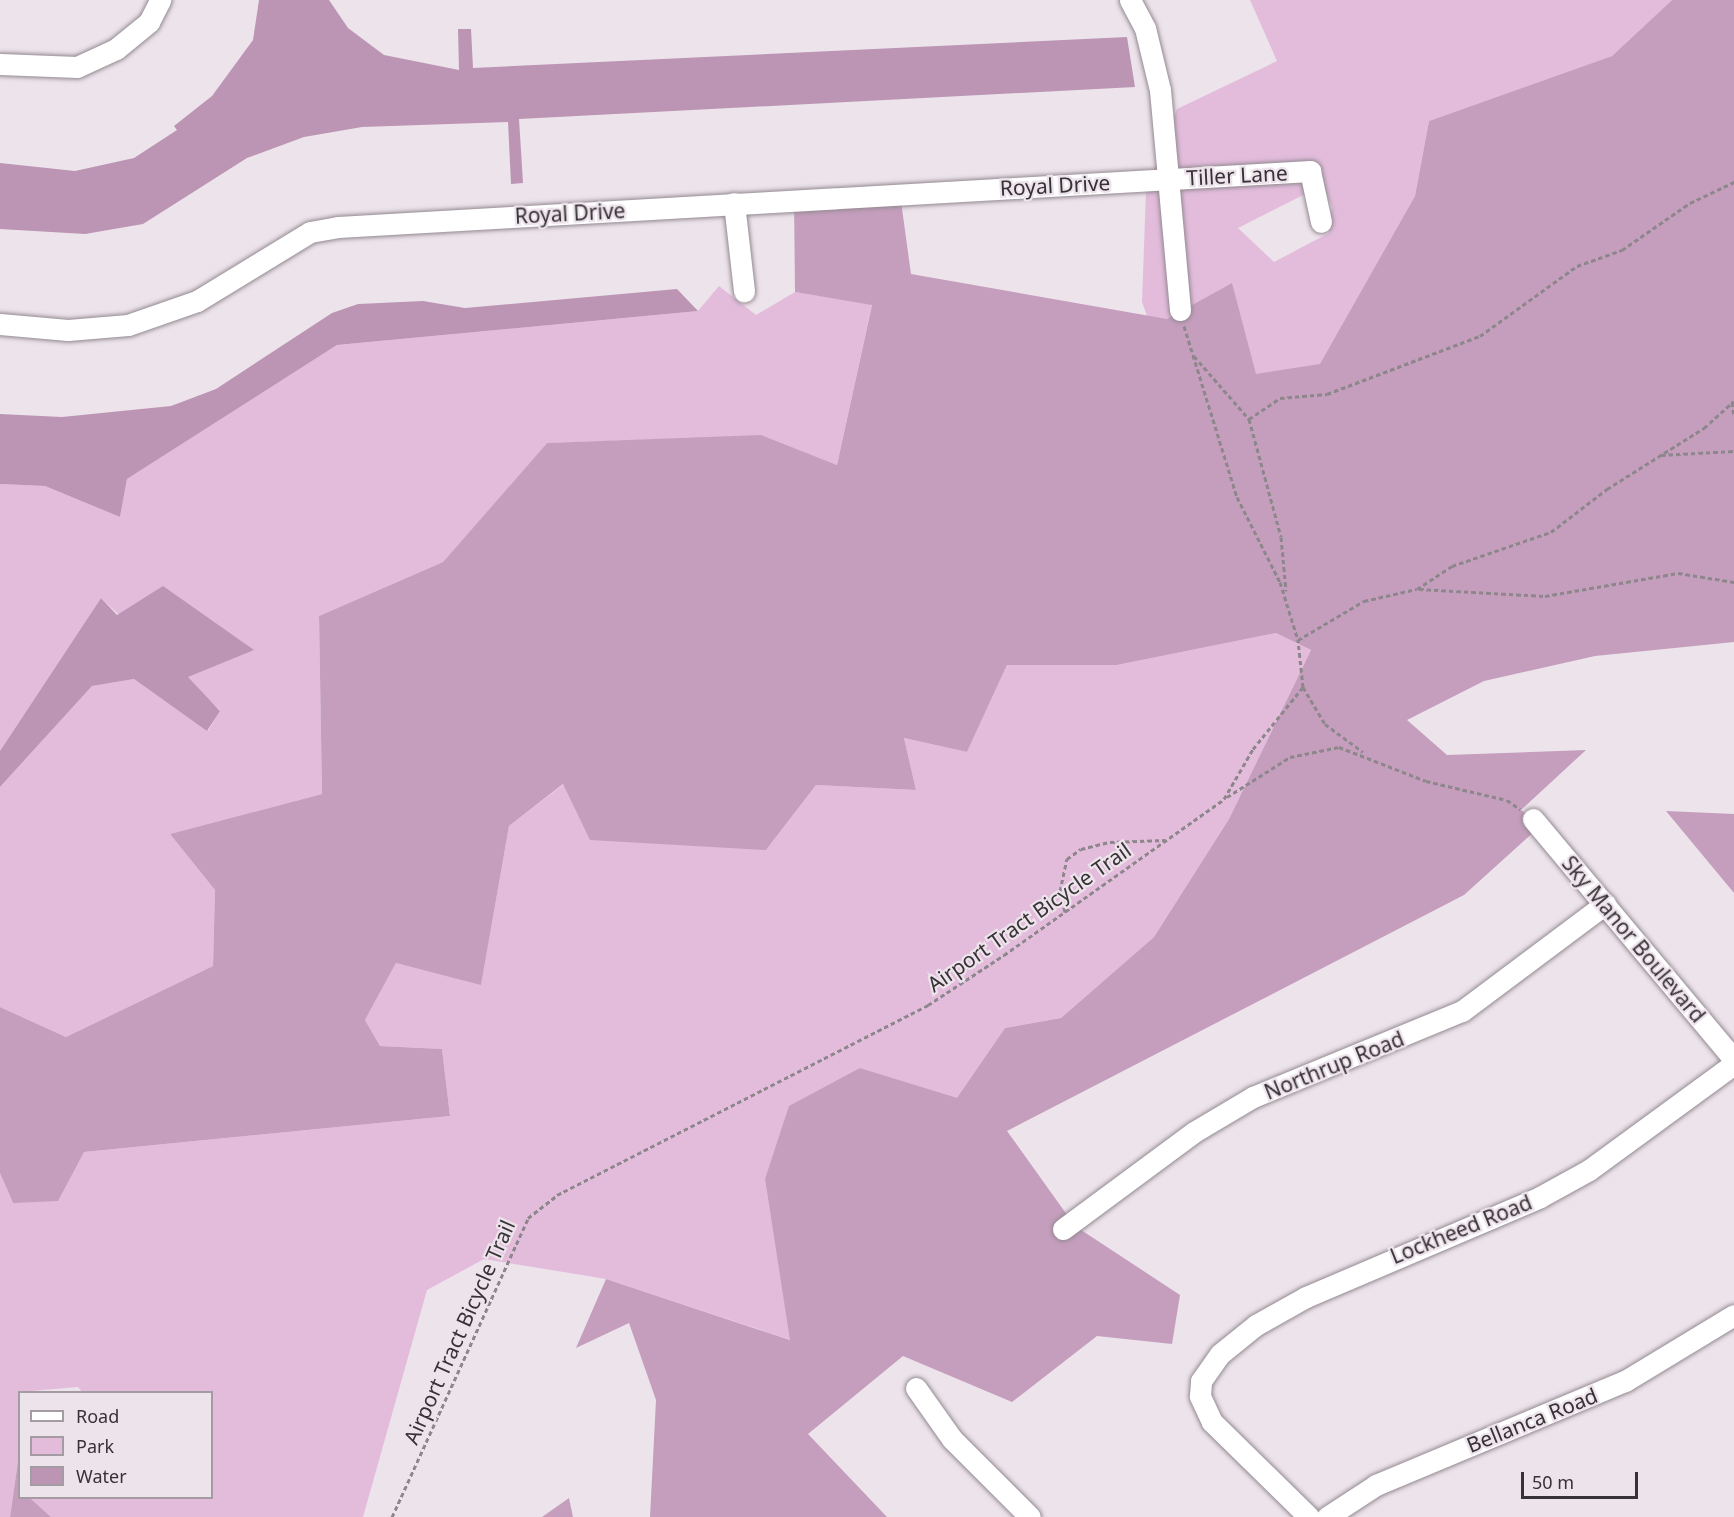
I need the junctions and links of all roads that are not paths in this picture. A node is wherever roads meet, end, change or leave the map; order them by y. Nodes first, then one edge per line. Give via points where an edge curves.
1 (160, 0) edge
2 (1130, 0) edge
3 (0, 64) edge
4 (1165, 179) junction
5 (734, 203) junction
6 (1320, 222) dead end
7 (744, 291) dead end
8 (1180, 310) road end
9 (0, 324) edge
10 (1533, 819) road end
11 (1605, 904) junction
12 (1734, 1059) edge
13 (1734, 1064) edge
14 (1063, 1228) dead end
15 (1734, 1315) edge
16 (916, 1388) dead end
17 (1030, 1517) edge
18 (1309, 1517) edge
19 (1326, 1517) edge

1 - 3 street via 149,22 116,49 77,67
2 - 4 street, Tiller Lane via 1145,28 1160,90
4 - 5 street, Royal Drive
4 - 6 street, Tiller Lane via 1310,171
4 - 8 street, Tiller Lane
5 - 7 street
5 - 9 street, Royal Drive via 310,231 227,285 154,317 98,330
10 - 11 street, Sky Manor Boulevard
11 - 12 street, Sky Manor Boulevard
11 - 14 street, Northrup Road via 1462,1011 1253,1097 1194,1132
13 - 18 street, Lockheed Road via 1631,1144 1550,1192 1364,1269 1256,1325 1220,1354 1201,1381 1200,1396 1212,1422
15 - 19 street, Bellanca Road via 1625,1381 1376,1485
16 - 17 street via 952,1439

